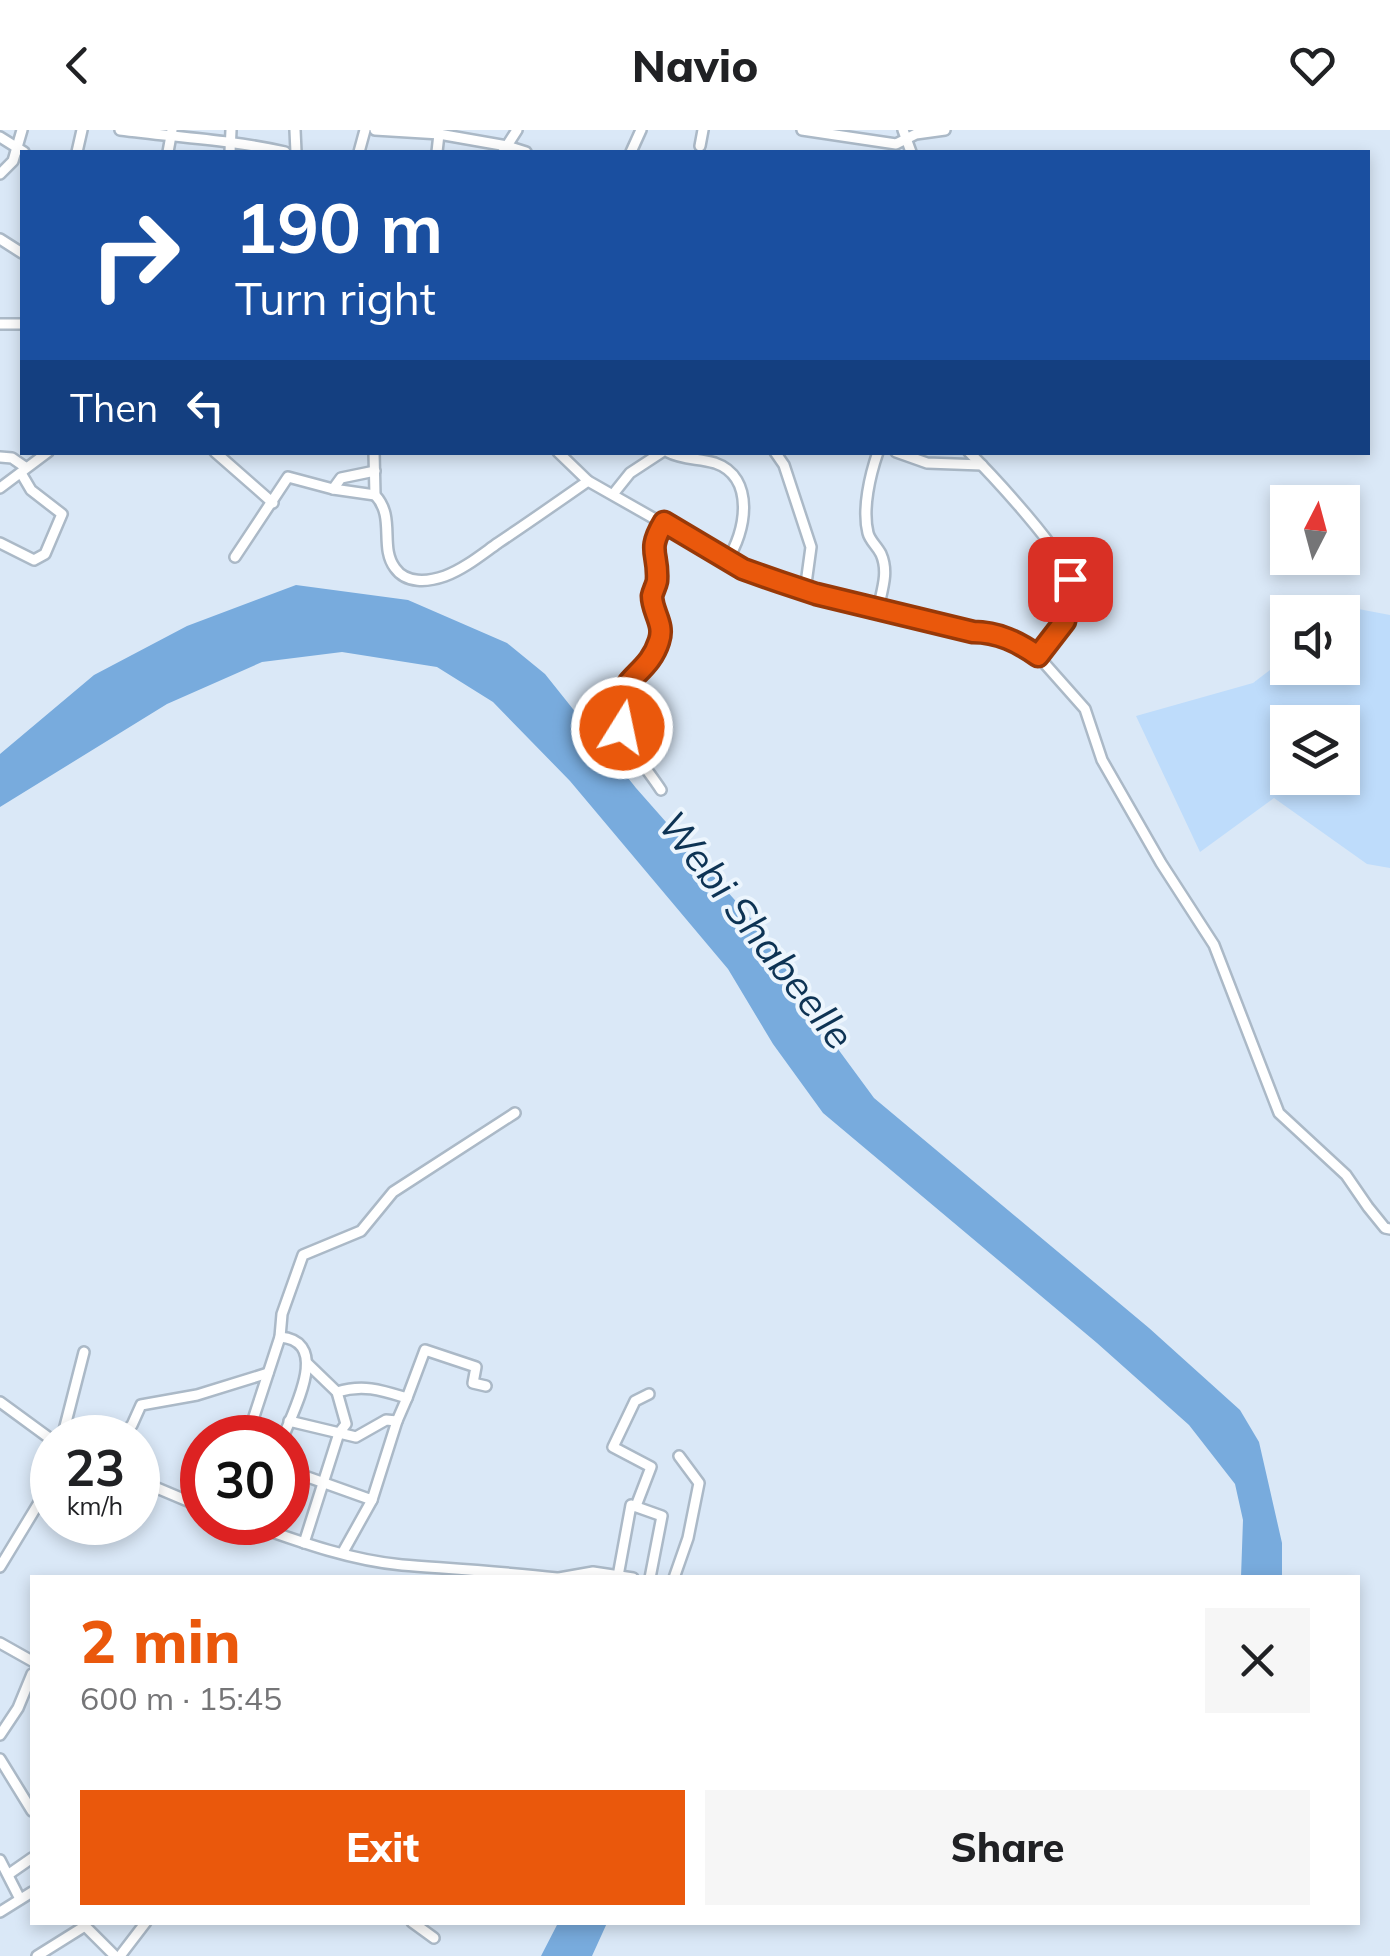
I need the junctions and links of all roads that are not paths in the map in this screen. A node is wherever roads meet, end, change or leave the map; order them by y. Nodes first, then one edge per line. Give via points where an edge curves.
1 (22, 130) edge
2 (120, 130) edge
3 (231, 130) edge
4 (376, 130) edge
5 (517, 130) edge
6 (703, 130) edge
7 (802, 130) edge
8 (945, 130) edge
9 (440, 133) edge
10 (905, 133) edge
11 (172, 134) edge
12 (0, 137) edge
13 (700, 146) dead end
14 (230, 148) edge
15 (505, 149) edge
16 (276, 150) edge
17 (20, 151) edge
18 (0, 174) edge
19 (44, 455) edge
20 (218, 455) edge
21 (374, 455) edge
22 (561, 455) edge
23 (660, 455) edge
24 (672, 455) edge
25 (778, 455) edge
26 (877, 455) edge
27 (904, 455) edge
28 (972, 455) edge
29 (0, 457) edge
30 (982, 465) junction
31 (23, 470) junction
32 (374, 471) junction
33 (588, 481) junction
34 (0, 488) edge
35 (333, 489) junction
36 (614, 494) junction
37 (375, 495) junction
38 (273, 503) junction
39 (664, 522) junction
40 (0, 543) edge
41 (236, 557) dead end
42 (726, 560) junction
43 (805, 591) junction
44 (878, 609) junction
45 (1038, 656) junction
46 (661, 790) dead end
47 (515, 1113) dead end
48 (1390, 1229) edge
49 (280, 1337) junction
50 (84, 1352) dead end
51 (308, 1364) junction
52 (268, 1373) junction
53 (486, 1386) dead end
54 (337, 1392) junction
55 (648, 1394) dead end
56 (406, 1398) junction
57 (0, 1402) edge
58 (68, 1415) edge
59 (136, 1415) edge
60 (254, 1415) edge
61 (291, 1415) edge
62 (397, 1421) junction
63 (30, 1424) edge
64 (310, 1426) edge
65 (340, 1433) junction
66 (679, 1456) dead end
67 (310, 1478) edge
68 (323, 1483) junction
69 (372, 1500) junction
70 (636, 1506) junction
71 (30, 1517) edge
72 (310, 1525) edge
73 (309, 1545) edge
74 (343, 1552) junction
75 (0, 1567) edge
76 (522, 1575) edge
77 (576, 1575) edge
78 (612, 1575) edge
79 (618, 1575) edge
80 (651, 1575) edge
81 (675, 1575) edge
82 (0, 1643) edge
83 (30, 1660) edge
84 (30, 1679) edge
85 (0, 1735) edge
86 (0, 1759) edge
87 (30, 1808) edge
88 (30, 1859) edge
89 (0, 1860) edge
90 (9, 1874) junction
91 (30, 1893) edge
92 (20, 1899) junction
93 (0, 1912) edge
94 (82, 1925) edge
95 (84, 1925) edge
96 (143, 1925) edge
97 (416, 1925) edge
98 (434, 1938) dead end
99 (37, 1956) edge
100 (117, 1956) edge

1 - 17 street
2 - 11 street
3 - 14 street
4 - 9 street
5 - 15 street
6 - 13 street
7 - 10 street via 896,144
8 - 10 street
9 - 15 street
11 - 14 street
12 - 17 street
14 - 16 street
17 - 18 street
19 - 31 street
20 - 38 street
21 - 32 street
22 - 33 street
23 - 36 street via 630,473
24 - 42 street via 715,463 739,480 741,528
25 - 43 street via 811,547
26 - 44 street via 866,515 886,571
27 - 30 street via 927,463
28 - 30 street
29 - 31 street via 12,458
30 - 45 street via 1055,551 1070,579 1065,621
31 - 34 street
31 - 40 street via 31,490 62,514 45,554 34,560
32 - 35 street via 341,478
32 - 37 street
33 - 36 street
33 - 37 street via 468,564 425,580 396,572 388,516
35 - 37 street
35 - 38 street via 288,476
36 - 39 street
38 - 41 street
39 - 42 street
39 - 46 street via 652,546 660,638 619,696 617,709
42 - 43 street
43 - 44 street
44 - 45 street via 990,632
45 - 48 street via 1084,709 1102,760 1214,945 1278,1112 1346,1174
47 - 49 street via 392,1192 361,1231 303,1255
49 - 51 street via 303,1348
49 - 52 street
50 - 58 street
51 - 54 street
51 - 61 street
52 - 59 street via 141,1405
52 - 60 street
53 - 56 street via 473,1382 476,1368 425,1350
54 - 56 street via 371,1386
54 - 65 street via 346,1424
55 - 70 street via 635,1401 613,1447 651,1468
56 - 62 street
57 - 63 street
62 - 65 street via 356,1436
62 - 69 street
64 - 65 street
65 - 68 street
66 - 81 street via 699,1482
67 - 68 street
68 - 69 street
68 - 72 street
69 - 74 street
70 - 79 street via 631,1504
70 - 80 street via 662,1516
71 - 75 street
73 - 74 street
74 - 76 street via 401,1565
77 - 78 street
82 - 83 street
84 - 85 street
86 - 87 street
88 - 90 street
89 - 90 street
90 - 92 street
91 - 92 street
92 - 93 street
94 - 99 street
95 - 100 street
96 - 100 street
97 - 98 street

